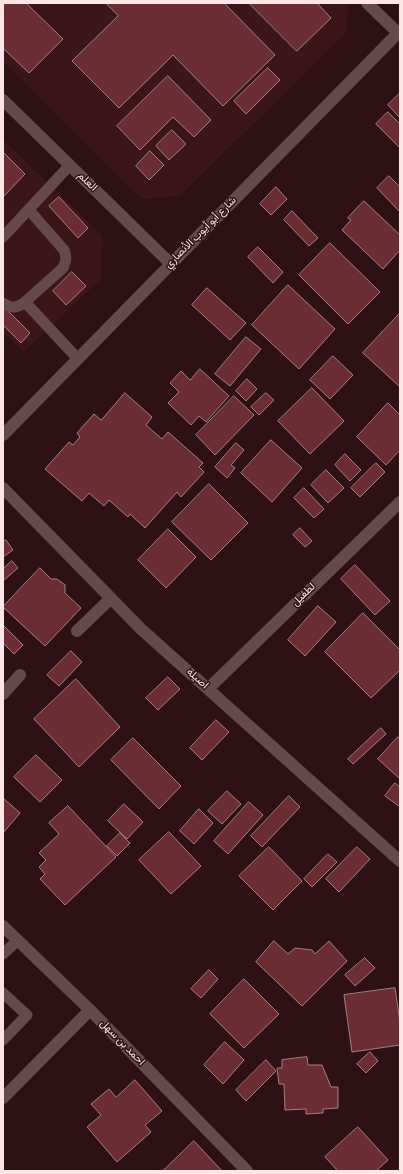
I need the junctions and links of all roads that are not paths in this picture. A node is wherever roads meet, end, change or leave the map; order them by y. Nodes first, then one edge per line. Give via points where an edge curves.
1 (367, 3) edge
2 (399, 32) edge
3 (3, 100) edge
4 (70, 165) junction
5 (29, 210) junction
6 (3, 237) edge
7 (171, 264) junction
8 (25, 302) junction
9 (3, 303) edge
10 (78, 359) junction
11 (3, 435) edge
12 (3, 488) edge
13 (400, 502) edge
14 (111, 598) junction
15 (77, 630) dead end
16 (20, 675) dead end
17 (208, 689) junction
18 (3, 694) edge
19 (400, 861) edge
20 (3, 926) edge
21 (18, 940) junction
22 (3, 954) edge
23 (3, 993) edge
24 (90, 1010) junction
25 (3, 1040) edge
26 (3, 1098) edge
27 (243, 1167) edge

1 - 2 street
2 - 7 street, شارع أبو أيوب الأنصاري
3 - 4 street, العلم
4 - 5 lane
4 - 7 street, العلم
5 - 6 lane
5 - 8 lane via 64,250 66,257 63,268
7 - 10 street, شارع أبو أيوب الأنصاري
8 - 9 lane via 12,308
8 - 10 lane
10 - 11 street, شارع أبو أيوب الأنصاري
12 - 14 street, اصيلة
13 - 17 street, لطفيل
14 - 15 street
14 - 17 street, اصيلة via 141,629
16 - 18 street
17 - 19 street, اصيلة
20 - 21 street, احمد بن سهل
21 - 22 lane
21 - 24 street, احمد بن سهل
23 - 25 lane via 27,1015
24 - 26 street
24 - 27 street, احمد بن سهل

